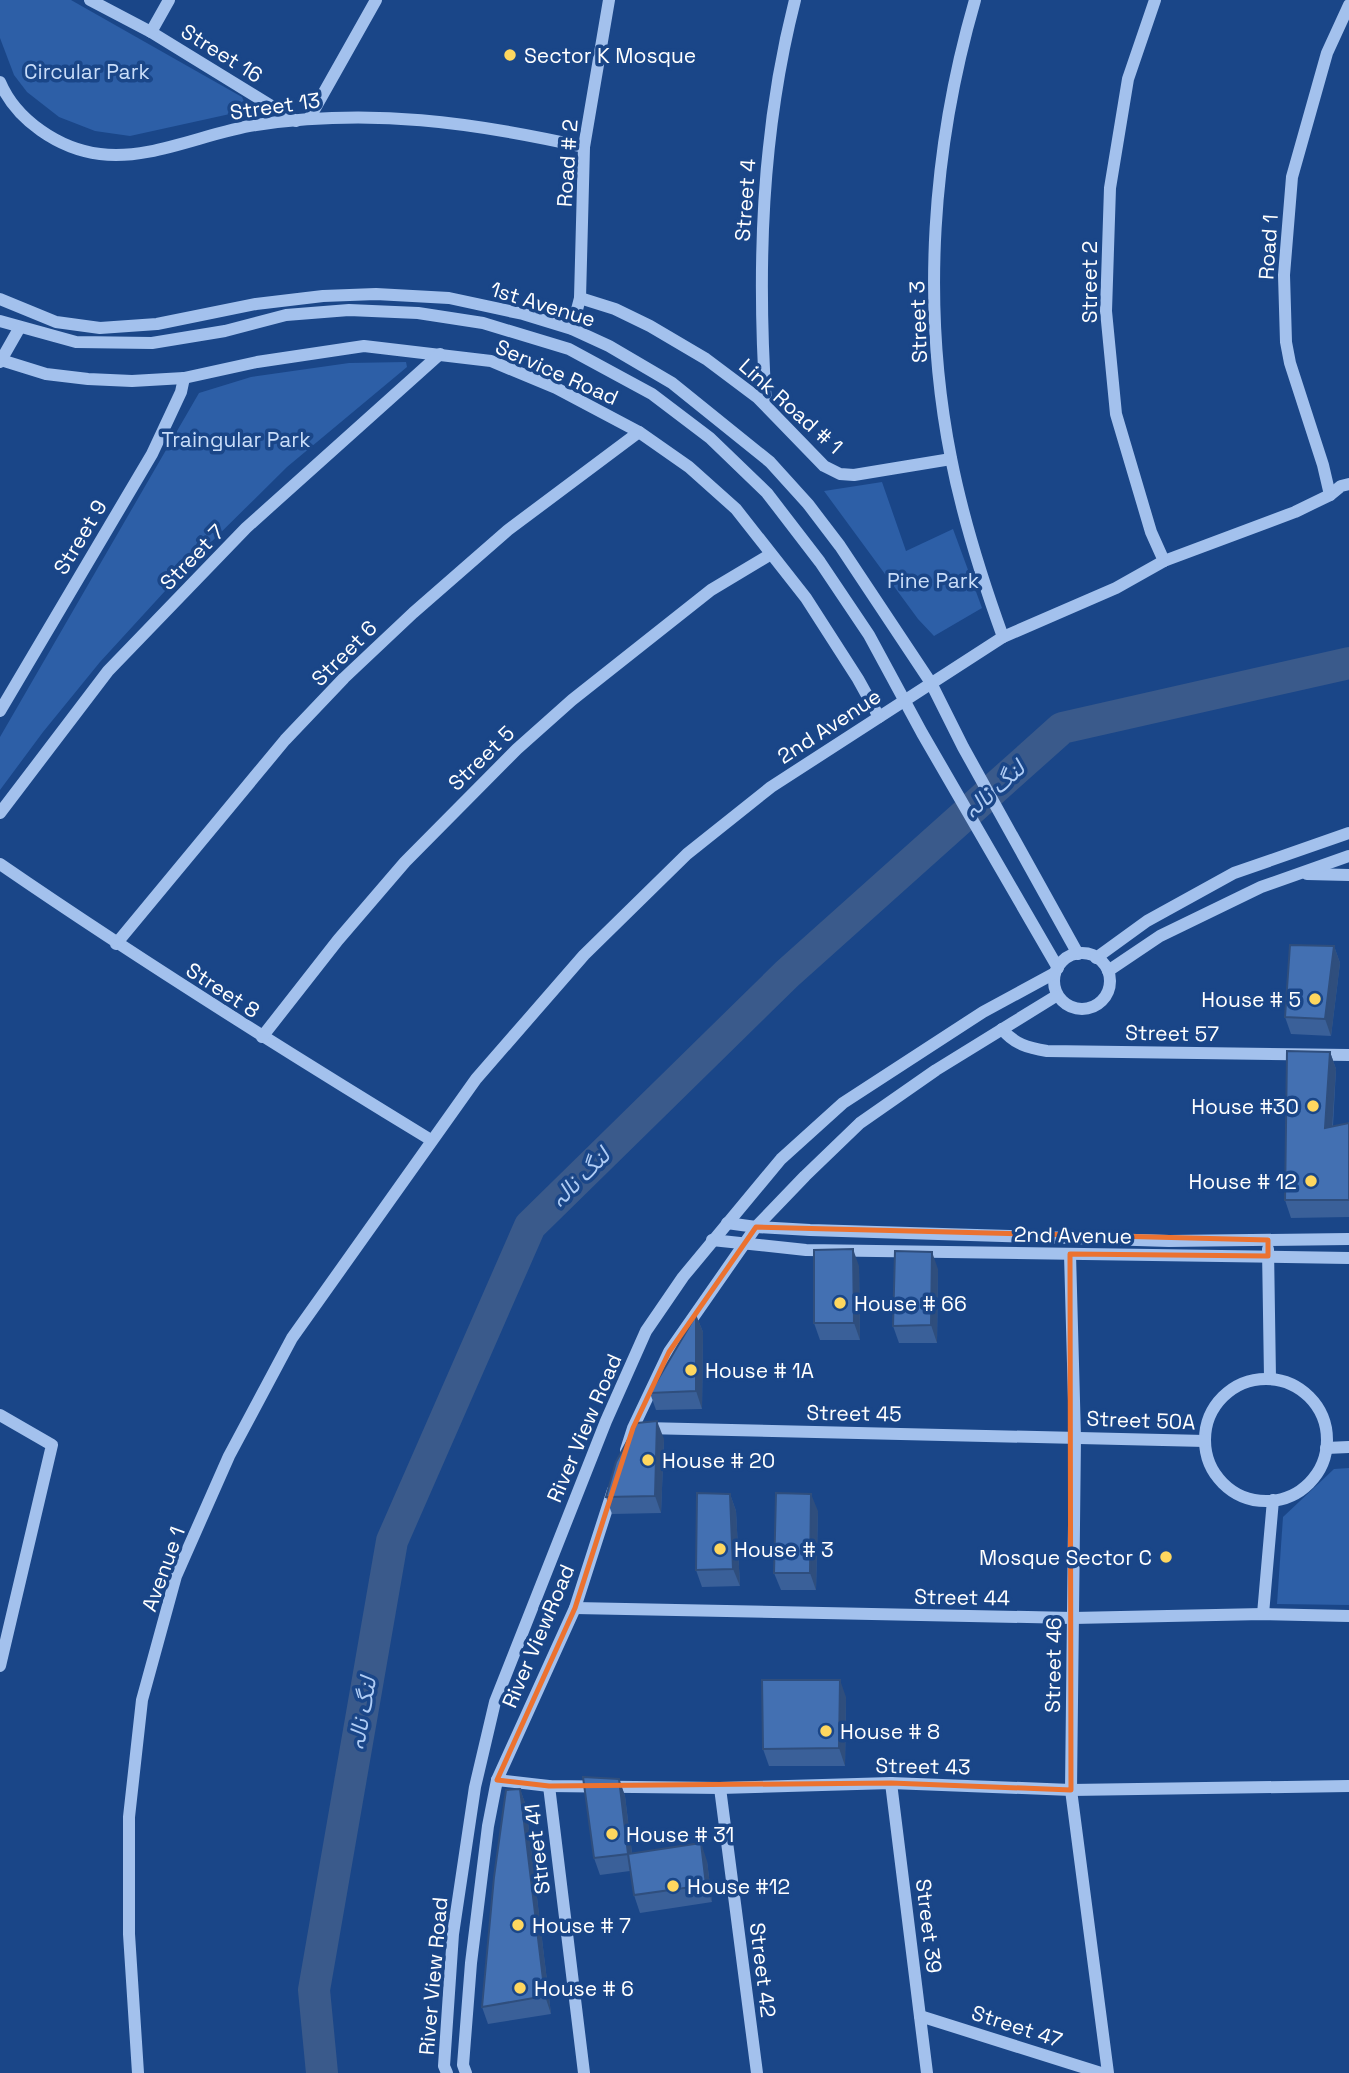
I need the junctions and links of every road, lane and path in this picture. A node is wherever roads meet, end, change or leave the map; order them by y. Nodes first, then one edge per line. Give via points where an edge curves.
1 (90, 0) edge
2 (169, 0) edge
3 (376, 0) edge
4 (609, 0) edge
5 (795, 0) edge
6 (975, 0) edge
7 (1155, 0) edge
8 (1349, 5) edge
9 (151, 32) junction
10 (0, 82) edge
11 (302, 120) junction
12 (584, 147) junction
13 (580, 298) junction
14 (0, 299) edge
15 (0, 321) edge
16 (20, 327) junction
17 (572, 329) junction
18 (440, 354) junction
19 (1, 361) edge
20 (184, 378) junction
21 (766, 405) junction
22 (639, 432) junction
23 (951, 459) junction
24 (1349, 484) edge
25 (1329, 495) junction
26 (771, 554) junction
27 (1164, 561) junction
28 (1003, 637) junction
29 (930, 683) junction
30 (905, 700) junction
31 (0, 711) edge
32 (879, 717) junction
33 (0, 813) edge
34 (1349, 833) edge
35 (1349, 856) edge
36 (0, 864) edge
37 (1300, 873) junction
38 (1349, 875) edge
39 (116, 944) junction
40 (1078, 954) junction
41 (1096, 958) junction
42 (1055, 971) junction
43 (1108, 971) junction
44 (1056, 996) junction
45 (1002, 1029) junction
46 (262, 1037) junction
47 (1349, 1055) edge
48 (431, 1140) junction
49 (727, 1223) junction
50 (757, 1227) junction
51 (1349, 1239) edge
52 (712, 1240) junction
53 (1268, 1240) junction
54 (744, 1245) junction
55 (1070, 1254) junction
56 (1268, 1256) junction
57 (1349, 1258) edge
58 (1270, 1378) junction
59 (0, 1415) edge
60 (633, 1428) junction
61 (1075, 1437) junction
62 (1205, 1441) junction
63 (1349, 1447) edge
64 (1326, 1448) junction
65 (1273, 1500) junction
66 (575, 1608) junction
67 (1263, 1614) junction
68 (1349, 1616) edge
69 (1073, 1618) junction
70 (0, 1666) edge
71 (497, 1780) junction
72 (891, 1783) junction
73 (549, 1786) junction
74 (1349, 1786) edge
75 (720, 1788) junction
76 (1071, 1790) junction
77 (920, 2016) junction
78 (138, 2073) edge
79 (447, 2073) edge
80 (466, 2073) edge
81 (584, 2073) edge
82 (757, 2073) edge
83 (928, 2073) edge
84 (1101, 2073) edge
85 (1108, 2073) edge

1 - 9 street, Street 16
2 - 9 street
3 - 11 street
4 - 12 street, Road # 2
5 - 21 street, Street 4 via 769,135 765,186 761,258
6 - 23 street, Street 3 via 946,122 936,219 934,309
7 - 27 street, Street 2 via 1128,79 1110,188 1106,311 1116,414
8 - 25 street, Road 1 via 1327,53 1292,177 1284,275 1290,363
9 - 11 street, Street 16
10 - 11 street, Street 13 via 6,96 32,124 66,146 100,154 138,153 255,125
11 - 12 street, Street 13 via 342,116 425,119
12 - 13 street, Road # 2
13 - 17 street, Road # 2
13 - 21 street, Link Road # 1 via 650,326 706,359
14 - 17 street, 1st Avenue via 56,322 100,328 158,324 256,304 376,294 449,298
15 - 16 street, 1st Avenue
16 - 19 street
16 - 30 street, 1st Avenue via 76,342 152,343 286,316 349,310 418,313 483,323 569,349 652,394 710,438 767,493 862,624
17 - 29 street, 1st Avenue via 672,383 770,462 840,546
18 - 20 street, Service Road via 364,346
18 - 22 street, Service Road via 491,361 556,388
18 - 33 street, Street 7 via 246,528 117,662
19 - 20 street, Service Road via 46,374 88,379
20 - 31 street, Street 9 via 152,454
21 - 23 street, Link Road # 1 via 824,466 840,474
22 - 26 street, Service Road via 689,467 736,509
22 - 39 street, Street 6 via 508,530 344,678 276,751
23 - 28 street, Street 3 via 978,566
24 - 25 street, 2nd Avenue
25 - 27 street, 2nd Avenue
26 - 32 street, Service Road via 806,598
26 - 46 street, Street 5 via 701,598 517,749 405,862
27 - 28 street, 2nd Avenue
28 - 29 street, 2nd Avenue
29 - 30 street, 2nd Avenue
29 - 40 street, 1st Avenue
30 - 32 street, 2nd Avenue
30 - 42 street, 1st Avenue
32 - 48 street, 2nd Avenue via 771,787 687,854 584,955 476,1079
34 - 41 street via 1234,873 1147,921
35 - 37 street
36 - 39 street, Street 8
37 - 38 street
37 - 43 street via 1160,936
39 - 46 street, Street 8
40 - 41 street
40 - 42 street via 1067,956
41 - 43 street
42 - 44 street
42 - 49 street, River View Road via 959,1026 843,1103 781,1159
43 - 44 street via 1111,989 1097,1007 1074,1010
44 - 45 street
45 - 47 street, Street 57 via 1011,1040 1047,1051
45 - 50 street via 860,1123
46 - 48 street, Street 8
48 - 78 street, Avenue 1 via 292,1338 229,1457 176,1576 142,1700 129,1817 129,1934
49 - 50 street, 2nd Avenue
49 - 52 street, River View Road
50 - 53 street, 2nd Avenue via 1169,1241
50 - 54 street
51 - 53 street, 2nd Avenue
52 - 54 street, 2nd Avenue
52 - 79 street, River View Road via 646,1331 495,1702 475,1787 453,1934
53 - 56 street
54 - 55 street, 2nd Avenue
54 - 60 street, River ViewRoad via 669,1352
55 - 56 street, 2nd Avenue
55 - 61 street, Street 46
56 - 57 street, 2nd Avenue
56 - 58 street
58 - 62 street via 1250,1380 1224,1396 1208,1421
58 - 64 street via 1290,1383 1313,1401 1326,1428
59 - 70 street via 52,1445
60 - 61 street, Street 45
60 - 66 street, River ViewRoad
61 - 62 street, Street 50A
61 - 69 street, Street 46
62 - 65 street via 1219,1479 1253,1500
63 - 64 street
64 - 65 street via 1321,1467 1309,1484
65 - 67 street
66 - 69 street, Street 44
66 - 71 street, River ViewRoad
67 - 68 street, Street 44
67 - 69 street, Street 44
69 - 76 street, Street 46
71 - 73 street, Street 43
71 - 80 street, River ViewRoad via 471,1963
72 - 75 street, Street 43
72 - 76 street, Street 43
72 - 77 street, Street 39
73 - 75 street, Street 43
73 - 81 street, Street 41
74 - 76 street, Street 43
75 - 82 street, Street 42
76 - 85 street, Street 46
77 - 83 street, Street 39
77 - 84 street, Street 47

